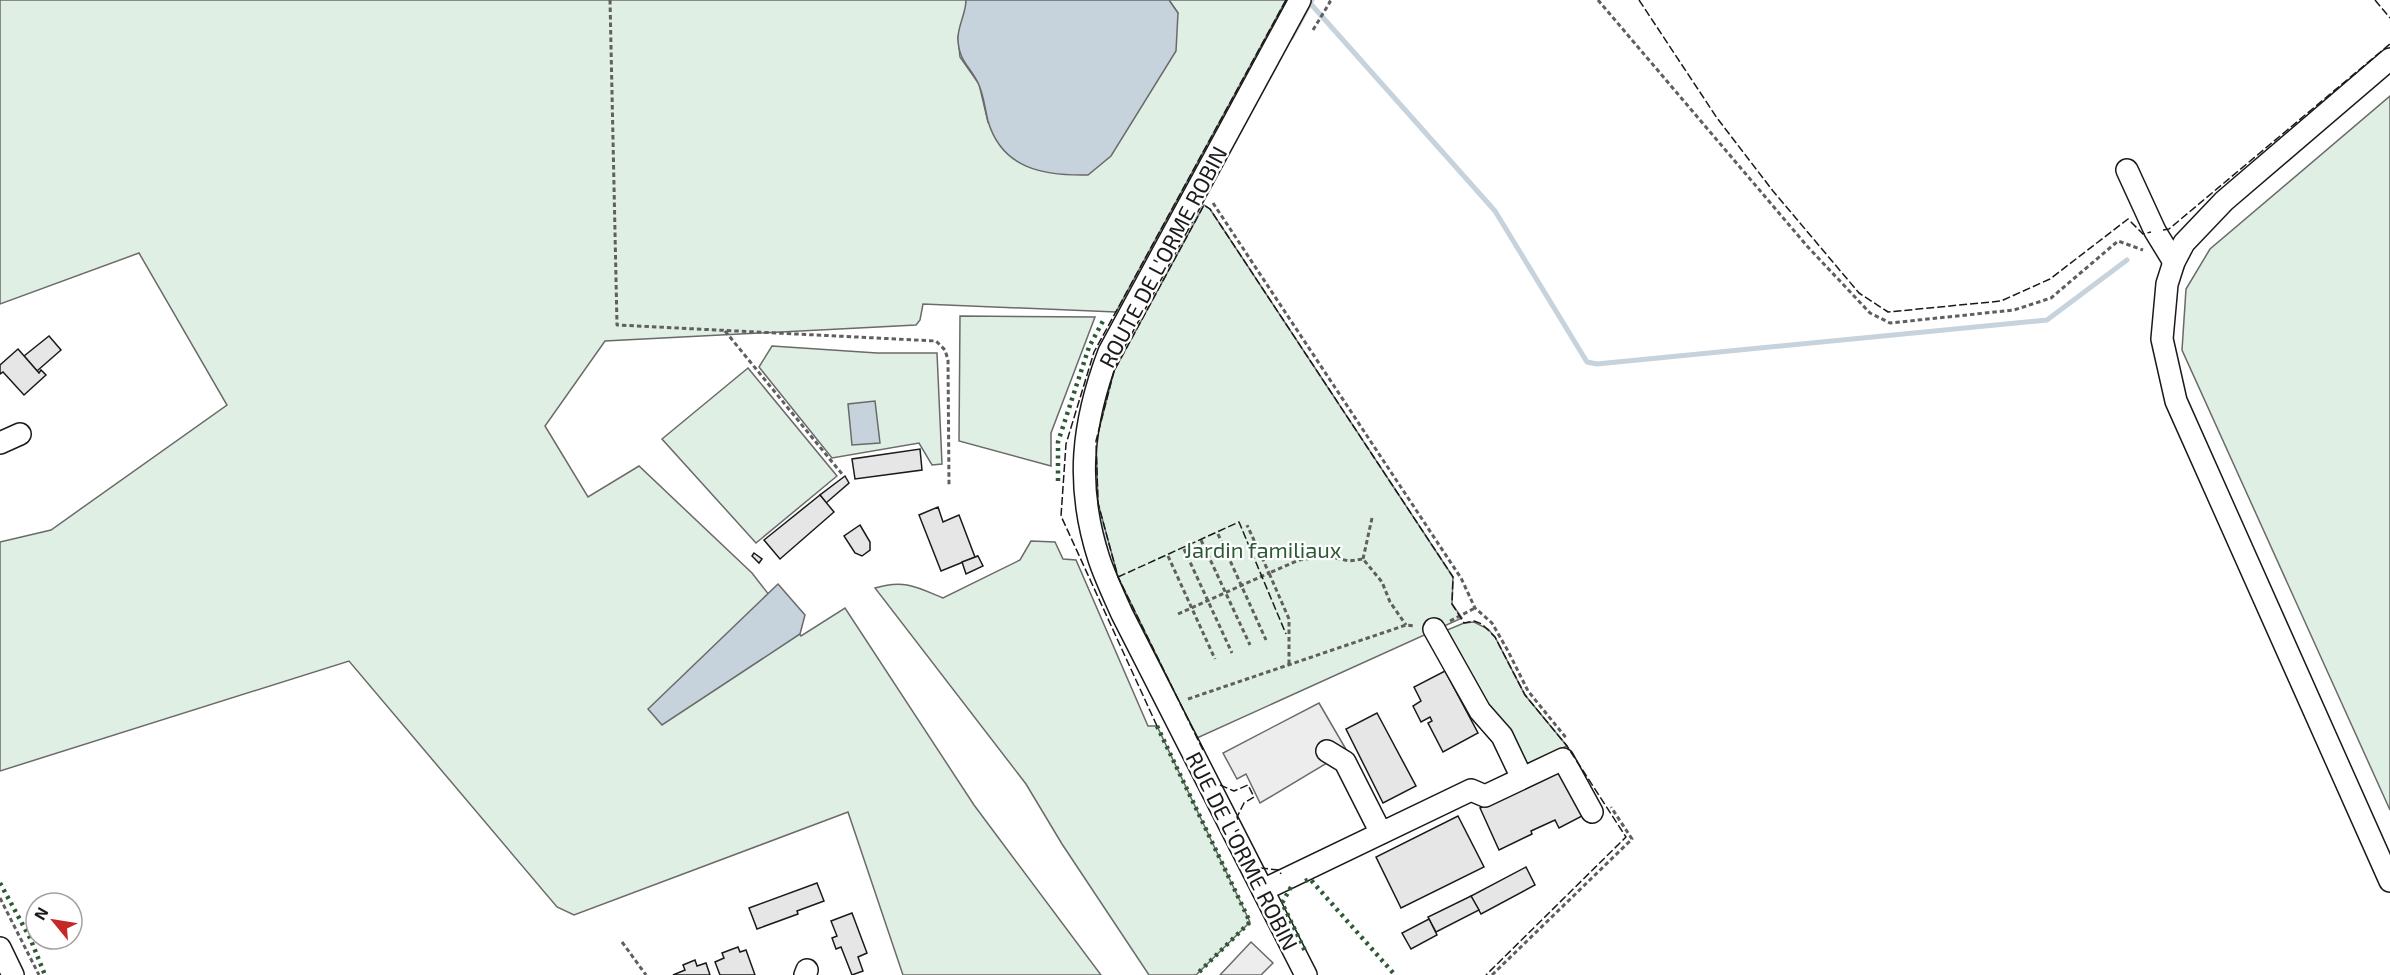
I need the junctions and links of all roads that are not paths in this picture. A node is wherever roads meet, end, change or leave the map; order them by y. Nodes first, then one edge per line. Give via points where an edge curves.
1 (1300, 0) edge
2 (2390, 59) edge
3 (2127, 170) dead end
4 (2174, 262) junction
5 (21, 434) dead end
6 (0, 443) edge
7 (1434, 629) road end
8 (1179, 726) joint
9 (1327, 751) dead end
10 (1522, 778) junction
11 (1599, 806) road end
12 (1381, 833) junction
13 (2390, 880) edge
14 (1263, 890) junction
15 (0, 948) edge
16 (13, 975) edge
17 (1306, 975) edge

1 - 8 street, ROUTE DE L'ORME ROBIN via 1109,352 1095,388 1084,443 1085,502 1099,558 1122,614
2 - 4 street via 2224,201 2184,243
3 - 4 street
4 - 13 street via 2167,284 2162,339 2176,401
5 - 6 street
7 - 10 street via 1480,711 1502,736
8 - 14 street, RUE DE L'ORME ROBIN
9 - 12 street via 1344,762
10 - 11 street via 1563,759
10 - 12 street via 1485,796 1471,790
12 - 14 street
14 - 17 street, RUE DE L'ORME ROBIN
15 - 16 street

